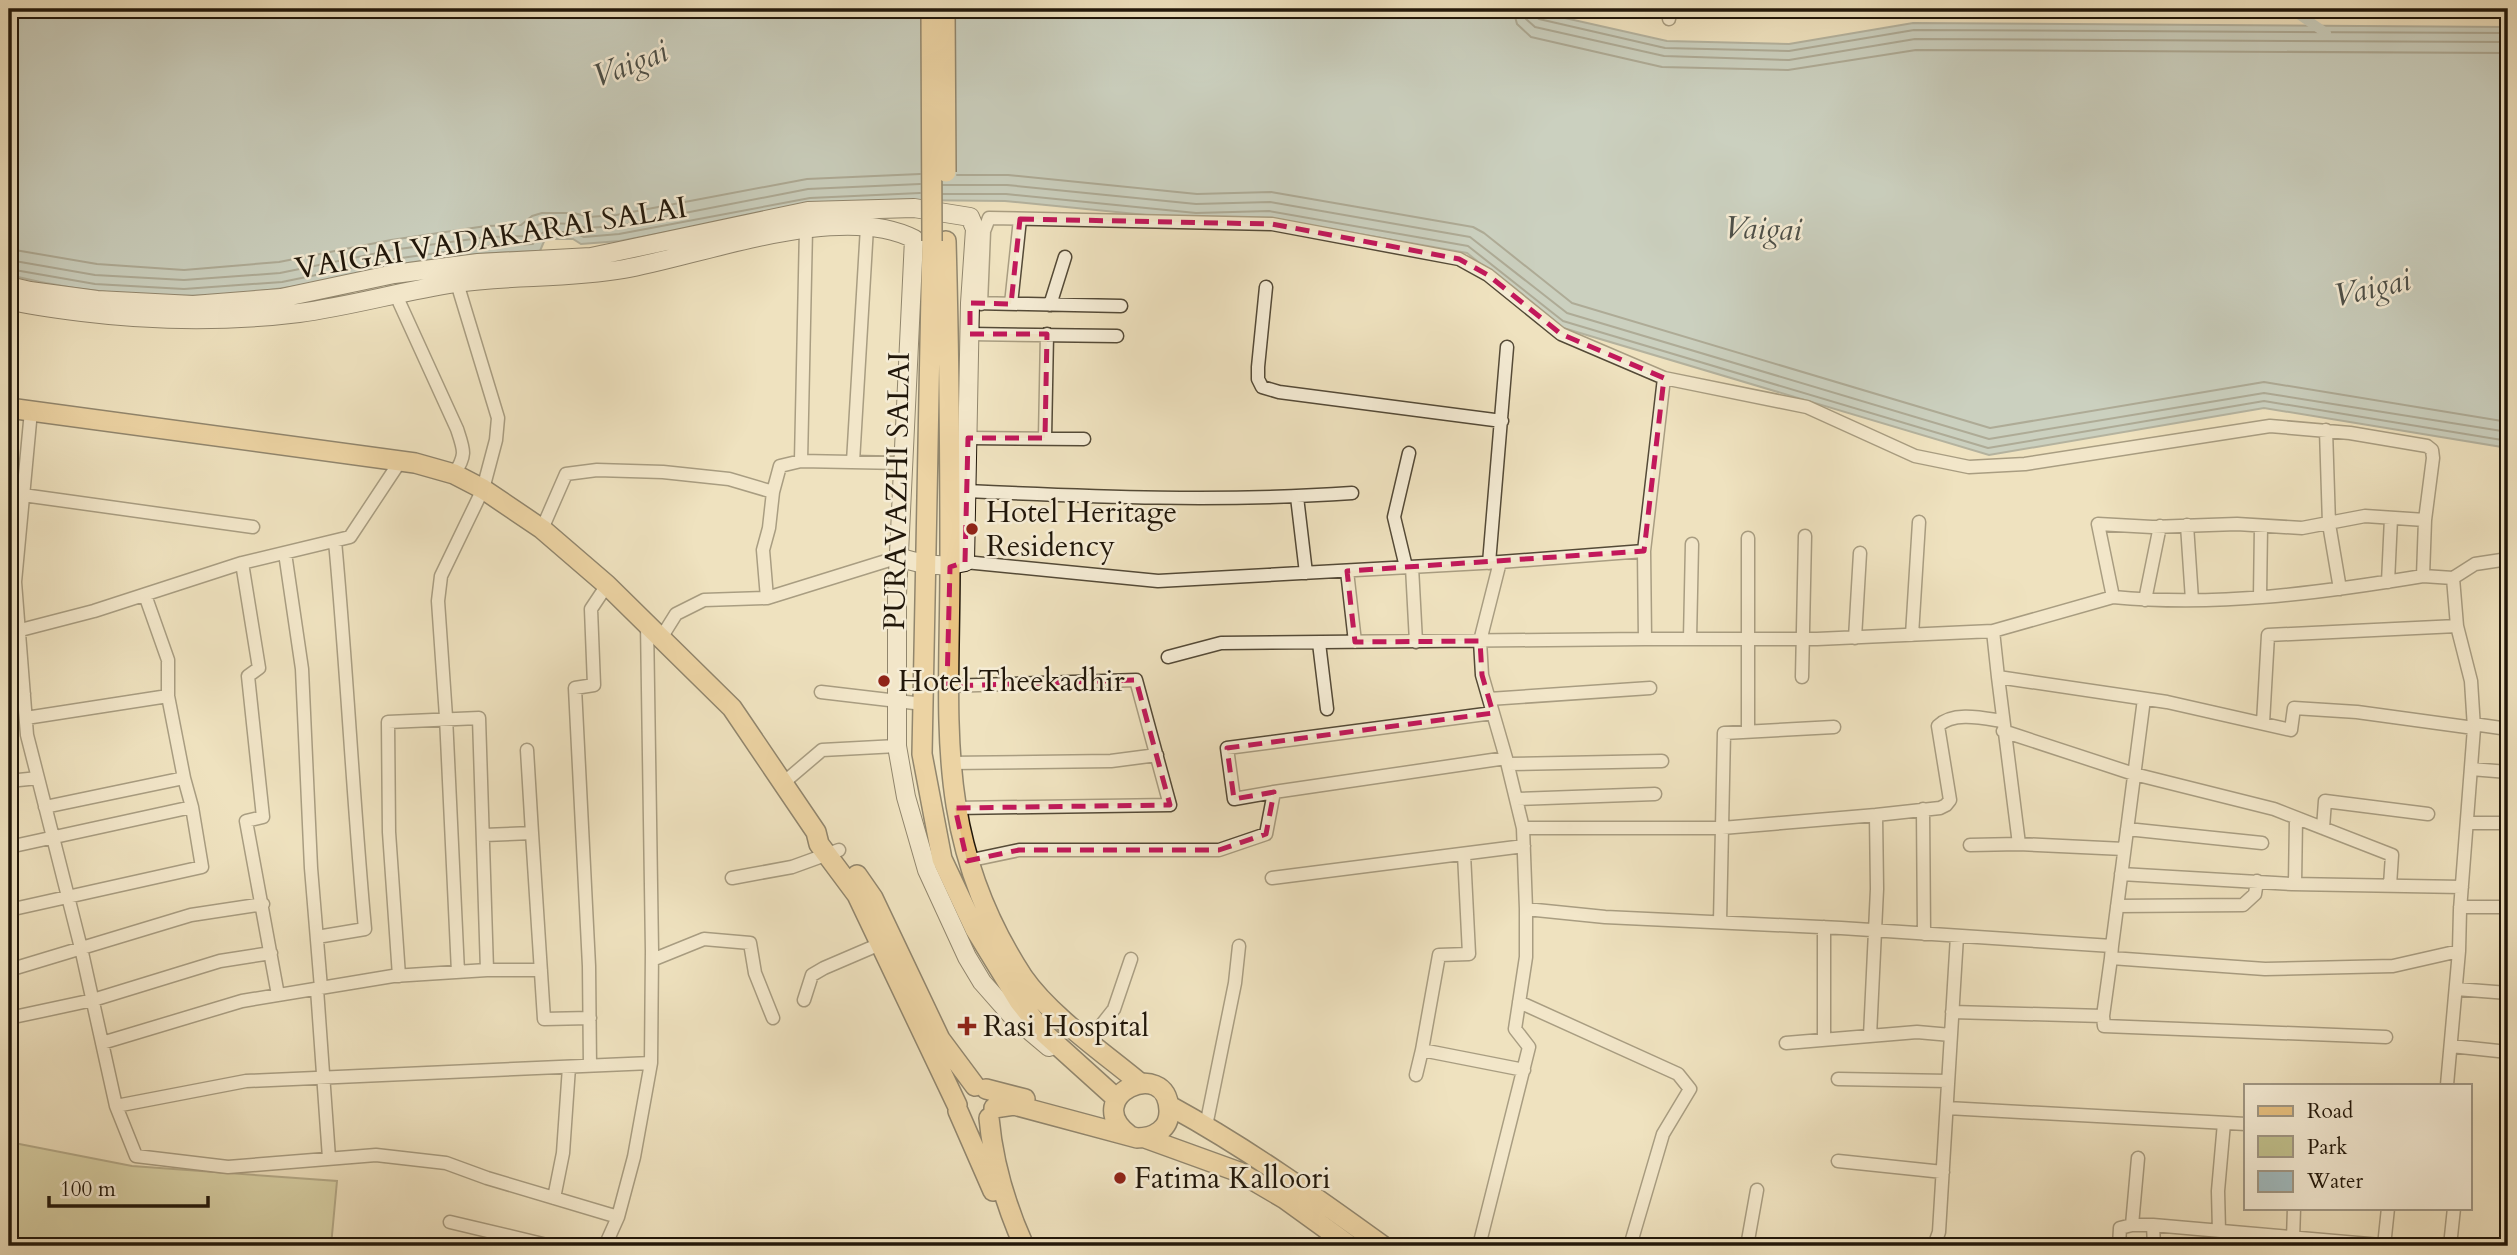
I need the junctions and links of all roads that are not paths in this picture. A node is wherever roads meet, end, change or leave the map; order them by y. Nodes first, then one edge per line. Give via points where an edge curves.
1 (931, 9) edge
2 (945, 9) edge
3 (1020, 219) junction
4 (867, 227) junction
5 (806, 229) junction
6 (939, 241) junction
7 (1065, 257) dead end
8 (457, 283) junction
9 (9, 286) edge
10 (1266, 287) dead end
11 (395, 293) junction
12 (9, 300) edge
13 (975, 303) junction
14 (1011, 304) junction
15 (1049, 305) junction
16 (1121, 306) dead end
17 (970, 334) junction
18 (1047, 334) junction
19 (1117, 337) dead end
20 (1507, 346) dead end
21 (1664, 378) junction
22 (9, 408) edge
23 (31, 411) junction
24 (1502, 421) junction
25 (2326, 430) junction
26 (968, 438) junction
27 (1045, 438) junction
28 (1084, 439) dead end
29 (1409, 453) dead end
30 (401, 460) junction
31 (801, 461) junction
32 (853, 462) junction
33 (902, 463) junction
34 (454, 474) junction
35 (483, 489) junction
36 (967, 491) junction
37 (773, 492) junction
38 (1353, 493) dead end
39 (23, 495) junction
40 (1297, 497) junction
41 (15, 513) edge
42 (2391, 518) junction
43 (2425, 520) junction
44 (1919, 522) dead end
45 (2329, 524) junction
46 (2187, 525) junction
47 (2160, 526) junction
48 (2261, 526) junction
49 (253, 527) dead end
50 (542, 528) junction
51 (1805, 536) dead end
52 (1748, 538) dead end
53 (335, 541) junction
54 (1692, 544) dead end
55 (1644, 551) junction
56 (285, 553) junction
57 (1860, 553) dead end
58 (899, 558) junction
59 (2508, 559) edge
60 (1494, 563) junction
61 (242, 564) junction
62 (958, 564) junction
63 (924, 565) junction
64 (1409, 567) junction
65 (1347, 571) junction
66 (1306, 573) junction
67 (2423, 576) junction
68 (2453, 578) junction
69 (2388, 582) junction
70 (607, 584) junction
71 (2340, 589) junction
72 (145, 595) junction
73 (2113, 597) junction
74 (2260, 597) junction
75 (767, 598) junction
76 (2144, 600) junction
77 (2192, 600) junction
78 (647, 622) junction
79 (2457, 626) junction
80 (1993, 631) junction
81 (14, 632) edge
82 (1912, 635) junction
83 (661, 638) junction
84 (1855, 638) junction
85 (1645, 639) junction
86 (1690, 639) junction
87 (1747, 639) junction
88 (1803, 639) junction
89 (1480, 641) junction
90 (1355, 642) junction
91 (1416, 642) junction
92 (1318, 643) junction
93 (1168, 657) dead end
94 (1802, 677) dead end
95 (1998, 677) junction
96 (947, 686) junction
97 (1650, 688) dead end
98 (821, 692) dead end
99 (24, 694) junction
100 (168, 696) junction
101 (9, 698) edge
102 (1489, 699) junction
103 (2144, 699) junction
104 (897, 701) junction
105 (923, 704) junction
106 (1327, 709) dead end
107 (1493, 713) junction
108 (446, 717) junction
109 (26, 718) junction
110 (2263, 723) junction
111 (2003, 726) junction
112 (2474, 726) junction
113 (1834, 727) dead end
114 (2508, 729) edge
115 (1748, 732) junction
116 (897, 746) junction
117 (527, 750) dead end
118 (1157, 755) junction
119 (1507, 761) junction
120 (1662, 761) dead end
121 (949, 763) junction
122 (2471, 769) junction
123 (2508, 772) edge
124 (2134, 774) junction
125 (38, 778) junction
126 (184, 778) junction
127 (9, 780) edge
128 (782, 783) junction
129 (1274, 792) junction
130 (1655, 794) dead end
131 (1516, 799) junction
132 (45, 807) junction
133 (192, 807) junction
134 (955, 808) junction
135 (1923, 809) junction
136 (2428, 814) dead end
137 (1876, 815) junction
138 (2296, 818) junction
139 (2468, 823) junction
140 (2508, 823) edge
141 (1523, 828) junction
142 (1722, 828) junction
143 (2323, 828) junction
144 (2127, 830) junction
145 (532, 833) junction
146 (484, 835) junction
147 (53, 838) junction
148 (2262, 843) dead end
149 (2019, 844) junction
150 (1970, 845) dead end
151 (1524, 846) junction
152 (9, 847) edge
153 (2124, 849) junction
154 (833, 852) junction
155 (1464, 854) junction
156 (967, 861) junction
157 (2121, 874) junction
158 (732, 878) dead end
159 (1272, 878) dead end
160 (2257, 881) junction
161 (2295, 884) junction
162 (2390, 885) junction
163 (2462, 887) junction
164 (67, 895) junction
165 (263, 904) junction
166 (2117, 906) junction
167 (2460, 907) junction
168 (2508, 907) edge
169 (1526, 909) junction
170 (9, 910) edge
171 (1720, 922) junction
172 (1824, 927) junction
173 (1875, 930) junction
174 (1924, 933) junction
175 (1957, 936) junction
176 (317, 937) junction
177 (880, 944) junction
178 (1239, 946) dead end
179 (81, 948) junction
180 (2459, 951) junction
181 (2112, 952) junction
182 (271, 953) junction
183 (1130, 959) dead end
184 (652, 960) junction
185 (9, 970) edge
186 (487, 970) junction
187 (541, 970) junction
188 (458, 972) junction
189 (399, 976) junction
190 (319, 988) junction
191 (2456, 989) junction
192 (2508, 993) edge
193 (278, 995) junction
194 (93, 1000) junction
195 (804, 1000) dead end
196 (1519, 1002) junction
197 (1952, 1012) junction
198 (2103, 1016) junction
199 (9, 1018) edge
200 (590, 1018) junction
201 (773, 1018) dead end
202 (1951, 1035) junction
203 (1870, 1036) junction
204 (2386, 1037) dead end
205 (1824, 1040) junction
206 (1089, 1041) junction
207 (102, 1043) junction
208 (1786, 1043) dead end
209 (2451, 1046) junction
210 (1422, 1050) junction
211 (2508, 1052) edge
212 (651, 1063) junction
213 (590, 1066) junction
214 (569, 1067) junction
215 (1524, 1070) junction
216 (1087, 1072) junction
217 (1416, 1075) dead end
218 (323, 1077) junction
219 (1838, 1079) dead end
220 (1948, 1081) junction
221 (1140, 1083) junction
222 (2447, 1084) edge
223 (980, 1087) junction
224 (1116, 1102) junction
225 (117, 1106) junction
226 (1170, 1106) junction
227 (958, 1108) junction
228 (1947, 1108) junction
229 (992, 1113) junction
230 (2224, 1122) junction
231 (2244, 1124) edge
232 (1206, 1126) junction
233 (1137, 1137) junction
234 (329, 1158) junction
235 (2138, 1158) dead end
236 (1838, 1161) dead end
237 (1943, 1172) junction
238 (1757, 1190) dead end
239 (554, 1198) junction
240 (2294, 1210) edge
241 (2388, 1210) edge
242 (2454, 1210) edge
243 (618, 1217) junction
244 (450, 1222) dead end
245 (2153, 1224) junction
246 (1014, 1225) junction
247 (2133, 1225) junction
248 (2219, 1231) junction
249 (2236, 1240) edge
250 (2298, 1241) edge
251 (551, 1246) edge
252 (605, 1246) edge
253 (1024, 1246) edge
254 (1350, 1246) edge
255 (1383, 1246) edge
256 (1479, 1246) edge
257 (1630, 1246) edge
258 (1747, 1246) edge
259 (1934, 1246) edge
260 (2119, 1246) edge
261 (2154, 1246) edge
262 (2385, 1246) edge
263 (2392, 1246) edge
264 (2450, 1246) edge

1 - 6 main road, bridge
2 - 6 main road, bridge
3 - 13 street via 989,218
3 - 14 street
3 - 21 street via 1272,224 1459,259 1488,275 1561,334
4 - 5 main road, VAIGAI VADAKARAI SALAI
4 - 32 street
4 - 33 main road, VAIGAI VADAKARAI SALAI via 896,230 914,239
5 - 8 main road, VAIGAI VADAKARAI SALAI via 623,269
5 - 31 street
6 - 62 main road, PURAVAZHI SALAI
6 - 63 main road, PURAVAZHI SALAI
7 - 15 street
8 - 11 main road, VAIGAI VADAKARAI SALAI
8 - 35 street via 498,418
9 - 13 main road, VAIGAI VADAKARAI SALAI via 97,300 193,305 281,298 406,273 591,257 808,211 914,208 970,217 975,229
10 - 24 street via 1258,367 1262,387
11 - 12 main road, VAIGAI VADAKARAI SALAI via 299,313 209,319 141,319
11 - 34 street via 463,447 463,461
13 - 14 street
13 - 17 main road, VAIGAI VADAKARAI SALAI
14 - 15 street
15 - 16 street
17 - 18 street
17 - 26 main road, VAIGAI VADAKARAI SALAI
18 - 19 street
18 - 27 street
20 - 24 street
21 - 25 street via 1807,407 1914,456 1969,467 2038,462 2270,426
21 - 55 street
22 - 23 main road
23 - 30 main road
23 - 39 street
24 - 60 street
25 - 43 street via 2432,450
25 - 45 street
26 - 27 street
26 - 36 main road, VAIGAI VADAKARAI SALAI
27 - 28 street
29 - 64 street via 1394,517
30 - 34 main road
30 - 53 street via 350,537
31 - 32 street
31 - 37 street via 780,466
32 - 33 street
33 - 58 main road, VAIGAI VADAKARAI SALAI
34 - 35 main road
35 - 50 main road
35 - 108 street via 442,576 438,601
36 - 40 street via 1129,498
36 - 62 main road, VAIGAI VADAKARAI SALAI
37 - 50 street via 729,479 663,472 566,474
37 - 75 street via 763,550
38 - 40 street
39 - 41 street
39 - 49 street
40 - 66 street
41 - 81 street
42 - 43 street
42 - 45 street via 2364,516
42 - 69 street
43 - 67 street
44 - 82 street
45 - 48 street
45 - 71 street
46 - 47 street
46 - 48 street
46 - 77 street
47 - 73 street via 2098,524
47 - 76 street
48 - 74 street
50 - 70 main road
51 - 88 street
52 - 87 street
53 - 56 street
53 - 176 street via 365,929
54 - 86 street
55 - 60 street
55 - 85 street
56 - 61 street
56 - 176 street via 302,669
57 - 84 street
58 - 63 main road
58 - 75 street
58 - 104 main road, VAIGAI VADAKARAI SALAI
59 - 68 street via 2475,564
60 - 64 street
60 - 89 street
61 - 72 street
61 - 165 street via 259,668 248,676 263,817 246,821
62 - 63 main road
62 - 66 street via 1158,581
62 - 96 main road, PURAVAZHI SALAI
63 - 105 main road, PURAVAZHI SALAI
64 - 65 street
64 - 91 street
65 - 66 street
65 - 90 street
67 - 68 street
67 - 69 street
68 - 79 street
69 - 71 street
70 - 78 main road
70 - 200 street via 591,609 594,685 575,688
71 - 74 street
72 - 81 street
72 - 100 street via 168,660
73 - 76 street
73 - 80 street
74 - 77 street
75 - 83 street via 704,600 676,614
76 - 77 street
78 - 83 main road
78 - 184 street
79 - 110 street via 2268,635
79 - 112 street via 2471,681
80 - 82 street
80 - 95 street
81 - 99 street
82 - 84 street
83 - 128 main road via 732,708
84 - 88 street
85 - 86 street
85 - 89 street
86 - 87 street
87 - 88 street
87 - 115 street
88 - 94 street
89 - 91 street
89 - 102 street
90 - 91 street
90 - 92 street
92 - 93 street via 1222,643
92 - 106 street
95 - 103 street
95 - 111 street
96 - 118 street via 1136,680
96 - 121 main road, PURAVAZHI SALAI
97 - 102 street
98 - 104 street
99 - 101 street
99 - 109 street
100 - 109 street
100 - 126 street
102 - 107 street
103 - 110 street
103 - 124 street
104 - 105 street
104 - 116 main road, VAIGAI VADAKARAI SALAI
105 - 216 main road, PURAVAZHI SALAI via 922,754 942,859 975,929 1019,1001 1045,1034
107 - 119 street
107 - 129 street via 1227,748 1234,799
108 - 146 street via 479,718
108 - 188 street
108 - 189 street via 388,722 389,832
109 - 125 street
110 - 112 street via 2291,730 2294,708
111 - 124 street
111 - 135 street via 1979,717 1943,721 1938,726 1950,800 1940,808
111 - 149 street
112 - 114 street
112 - 122 street
113 - 115 street
115 - 142 street via 1724,733
116 - 128 street via 822,750
116 - 216 main road, VAIGAI VADAKARAI SALAI via 927,870 967,957 1012,1016 1081,1074
117 - 145 street
118 - 121 street via 1111,761
118 - 134 street via 1170,805
119 - 120 street
119 - 129 street
119 - 131 street
121 - 134 main road, PURAVAZHI SALAI
122 - 123 street
122 - 139 street
124 - 138 street
124 - 144 street
125 - 127 street
125 - 132 street
126 - 132 street
126 - 133 street
128 - 154 main road via 816,832 819,844
129 - 156 street via 1266,834 1219,850 1019,850
130 - 131 street
131 - 141 street
132 - 147 street
133 - 147 street
133 - 164 street via 202,867
134 - 156 main road, PURAVAZHI SALAI
135 - 137 street
135 - 174 street
136 - 143 street via 2325,801
137 - 142 street
137 - 173 street
138 - 143 street
138 - 161 street
139 - 140 street
139 - 163 street
141 - 142 street
141 - 151 street
142 - 171 street
143 - 162 street via 2392,855
144 - 148 street
144 - 153 street
145 - 146 street
145 - 187 street
146 - 186 street
147 - 152 street
147 - 164 street
149 - 150 street
149 - 153 street
151 - 155 street
151 - 169 street
153 - 157 street
154 - 158 street via 792,867
154 - 177 main road
154 - 223 main road via 873,898 940,1039
155 - 159 street
155 - 210 street via 1469,954 1439,955
156 - 206 main road, PURAVAZHI SALAI via 990,920 1025,979 1069,1027
157 - 160 street
157 - 166 street
160 - 161 street
160 - 166 street via 2255,894 2243,905
161 - 162 street
162 - 163 street
163 - 167 street
164 - 170 street
164 - 179 street
165 - 179 street via 191,915
165 - 182 street
166 - 181 street
167 - 168 street
167 - 180 street
169 - 171 street
169 - 196 street via 1526,957
171 - 172 street
172 - 173 street
172 - 205 street
173 - 174 street
173 - 203 street
174 - 175 street
175 - 181 street
175 - 197 street
176 - 190 street
177 - 195 street via 812,975
177 - 227 main road
178 - 232 street
179 - 185 street
179 - 194 street
180 - 181 street via 2393,966 2265,969
180 - 191 street
181 - 198 street
182 - 193 street
182 - 194 street via 220,961
183 - 206 street via 1114,1009
184 - 201 street via 704,939 750,943 755,973
184 - 212 street
186 - 187 street
186 - 188 street
187 - 200 street via 544,1019
188 - 189 street
189 - 190 street
190 - 193 street
190 - 218 street
191 - 192 street
191 - 209 street
193 - 207 street via 242,1001
194 - 199 street
194 - 207 street
196 - 215 street via 1515,1029 1529,1047
196 - 257 street via 1678,1074 1690,1089 1662,1134
197 - 198 street
197 - 202 street
198 - 204 street via 2104,1026
200 - 213 street
202 - 203 street
202 - 220 street
203 - 205 street
205 - 208 street
206 - 221 main road, PURAVAZHI SALAI
207 - 225 street
209 - 211 street
209 - 222 street
210 - 215 street
210 - 217 street
212 - 213 street
212 - 243 street
213 - 214 street
214 - 218 street
214 - 239 street via 563,1153
215 - 256 street
216 - 224 main road, PURAVAZHI SALAI
218 - 225 street via 246,1081
218 - 234 street
219 - 220 street
220 - 228 street
221 - 224 main road via 1126,1088
221 - 226 main road via 1156,1087
223 - 224 main road via 1090,1115
223 - 227 main road via 960,1094
223 - 229 main road via 993,1097
224 - 233 main road via 1117,1122
225 - 234 street via 136,1156 228,1167
226 - 232 main road
226 - 233 main road via 1167,1124 1154,1136
227 - 229 main road via 969,1122 980,1123
227 - 246 main road via 992,1190
228 - 230 street
228 - 237 street
229 - 233 main road via 1014,1105
229 - 246 main road via 992,1154
230 - 231 street
230 - 248 street
232 - 255 main road
233 - 254 main road via 1239,1172
234 - 239 street via 376,1155 446,1163
235 - 247 street
236 - 237 street
237 - 259 street
238 - 258 street
239 - 243 street
240 - 250 street
241 - 262 street
242 - 264 street
243 - 252 street
244 - 251 street
245 - 247 street
245 - 248 street
245 - 261 street
246 - 253 main road
247 - 260 street via 2120,1228
248 - 249 street
249 - 250 street
250 - 262 street
262 - 263 street

